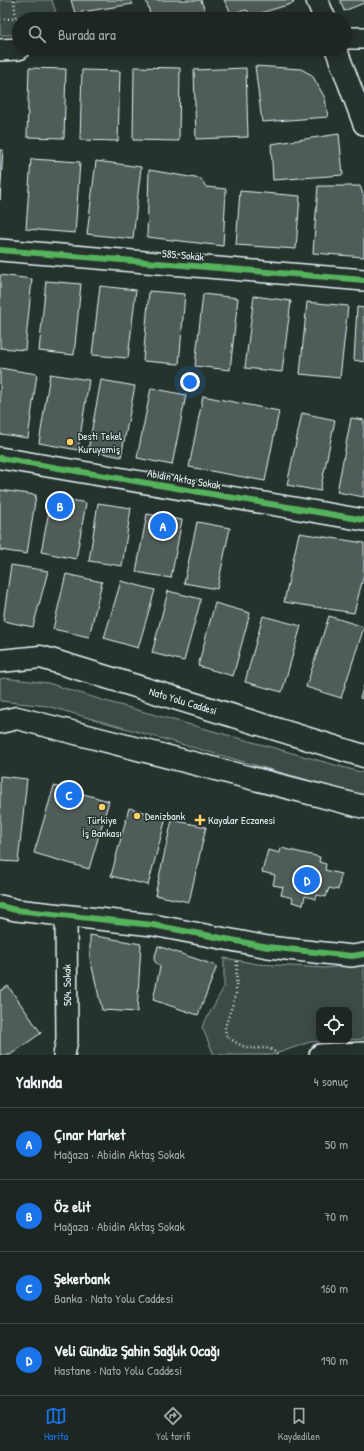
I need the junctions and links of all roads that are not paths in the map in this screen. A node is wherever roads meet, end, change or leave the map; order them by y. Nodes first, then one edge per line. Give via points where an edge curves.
1 (317, 0) edge
2 (322, 12) edge
3 (352, 38) edge
4 (364, 38) edge
5 (12, 49) edge
6 (0, 50) edge
7 (339, 56) edge
8 (364, 124) edge
9 (0, 250) edge
10 (364, 280) edge
11 (0, 458) edge
12 (364, 520) edge
13 (0, 661) edge
14 (0, 722) edge
15 (364, 756) edge
16 (364, 807) edge
17 (0, 906) edge
18 (66, 916) junction
19 (364, 954) edge
20 (364, 1053) edge
21 (64, 1055) edge
22 (320, 1055) edge

1 - 2 street
3 - 4 street
5 - 6 street
7 - 8 street
9 - 10 street, 585. Sokak
11 - 12 street, Abidin Aktaş Sokak
13 - 15 main road, Nato Yolu Caddesi via 41,657
14 - 16 main road via 17,718
17 - 18 street
18 - 19 street via 153,925 268,947 352,956
18 - 21 street, 504. Sokak via 67,1040
20 - 22 street

